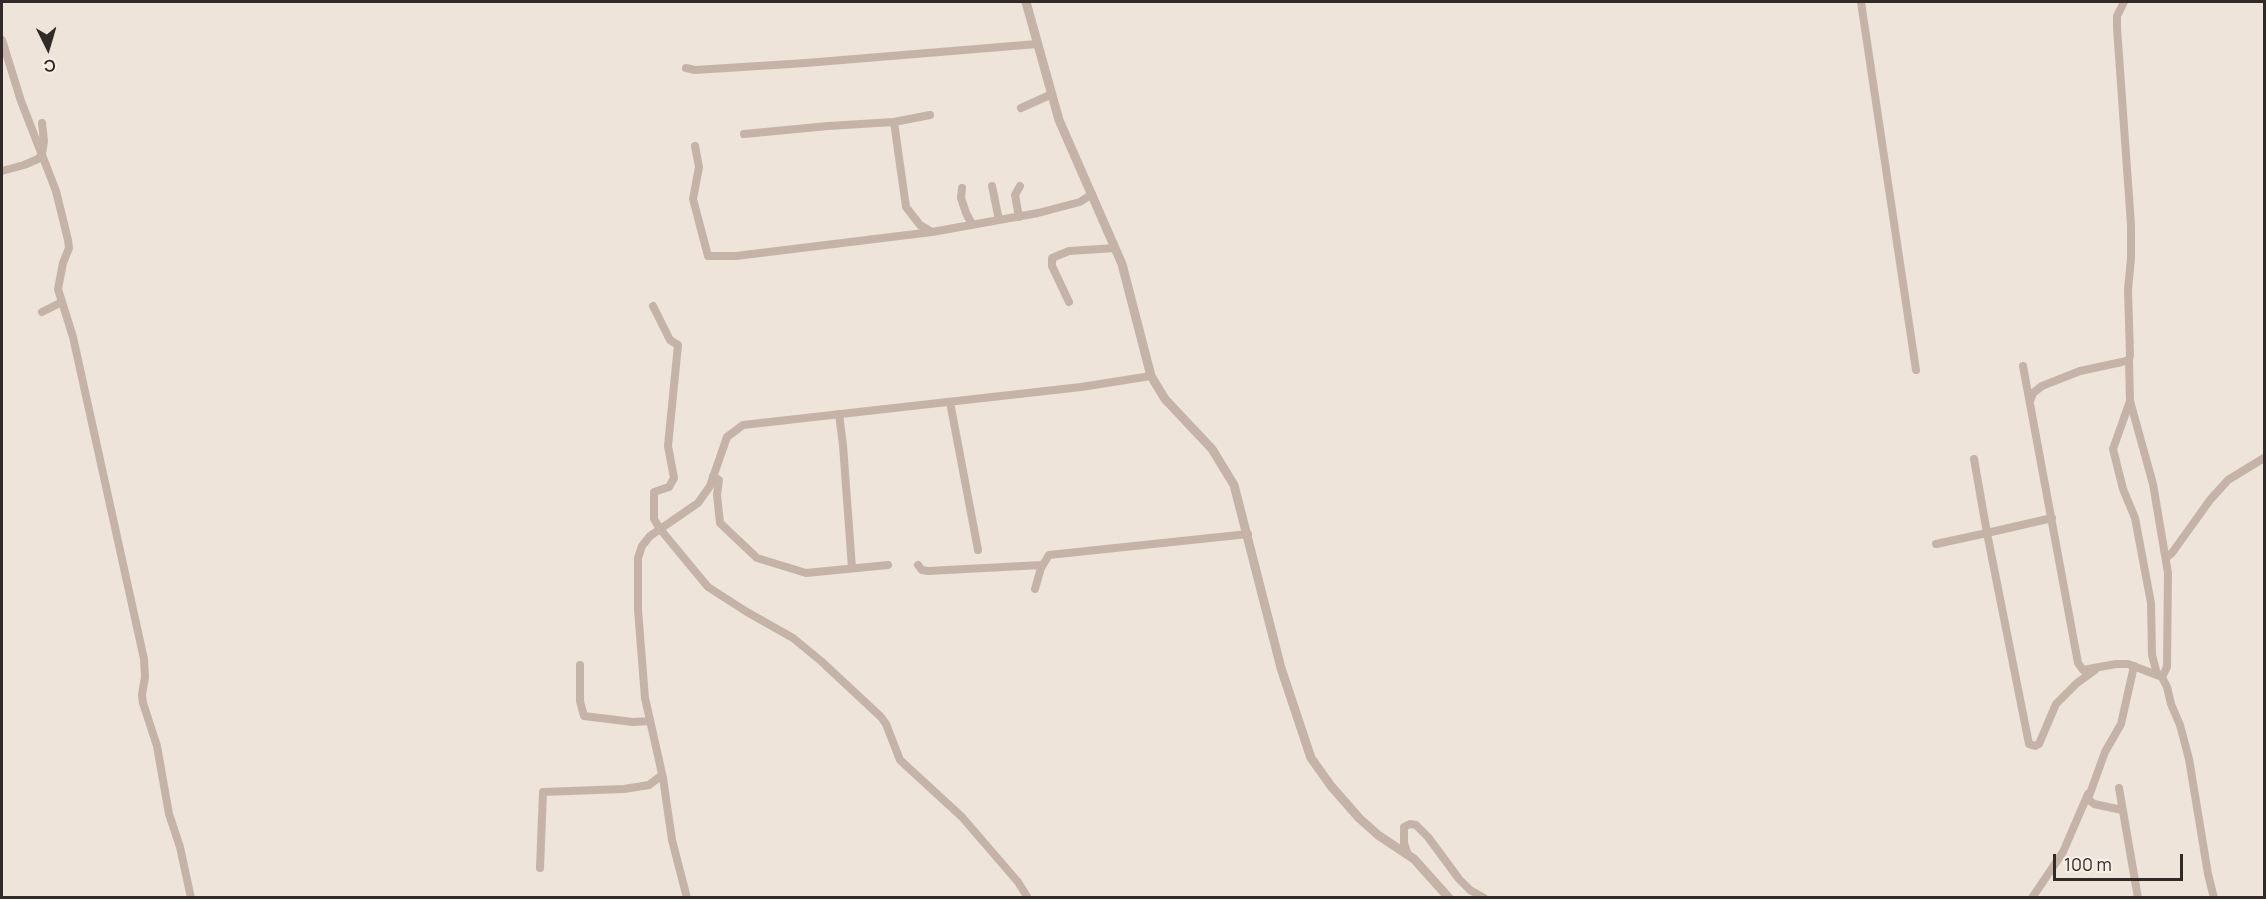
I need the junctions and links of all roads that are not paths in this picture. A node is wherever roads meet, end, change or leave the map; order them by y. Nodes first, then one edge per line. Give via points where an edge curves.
1 (1026, 2) edge
2 (1861, 2) edge
3 (2124, 2) edge
4 (2, 40) edge
5 (1037, 44) junction
6 (686, 68) dead end
7 (1052, 93) junction
8 (1021, 108) dead end
9 (930, 115) dead end
10 (894, 122) junction
11 (42, 123) dead end
12 (744, 134) dead end
13 (695, 146) dead end
14 (42, 154) junction
15 (2, 171) edge
16 (992, 186) dead end
17 (1020, 186) dead end
18 (962, 188) dead end
19 (1092, 194) junction
20 (1019, 217) junction
21 (999, 220) junction
22 (972, 224) junction
23 (932, 232) junction
24 (1115, 248) junction
25 (62, 302) junction
26 (1069, 302) dead end
27 (653, 306) dead end
28 (42, 312) dead end
29 (2128, 360) junction
30 (2023, 366) dead end
31 (1916, 370) dead end
32 (1151, 376) junction
33 (2130, 400) junction
34 (950, 402) junction
35 (2030, 402) junction
36 (839, 414) junction
37 (2265, 458) edge
38 (1974, 459) dead end
39 (713, 476) junction
40 (2052, 518) junction
41 (660, 529) junction
42 (1987, 533) junction
43 (1248, 534) junction
44 (1936, 544) dead end
45 (978, 550) dead end
46 (2166, 558) junction
47 (888, 565) dead end
48 (918, 565) dead end
49 (1042, 565) junction
50 (852, 568) junction
51 (1035, 589) dead end
52 (580, 665) dead end
53 (2134, 666) junction
54 (2098, 668) junction
55 (2160, 676) junction
56 (650, 721) junction
57 (662, 775) junction
58 (2119, 788) dead end
59 (2089, 793) junction
60 (2122, 810) junction
61 (1408, 855) junction
62 (540, 868) dead end
63 (191, 897) edge
64 (687, 897) edge
65 (1028, 897) edge
66 (1449, 897) edge
67 (1484, 897) edge
68 (2032, 897) edge
69 (2138, 897) edge
70 (2214, 897) edge

1 - 5 street
2 - 31 street
3 - 29 street via 2117,16 2117,28 2131,225
4 - 14 street
5 - 6 street via 806,63
5 - 7 street
7 - 8 street
7 - 19 street via 1066,138
9 - 10 street
10 - 12 street
10 - 23 street via 906,207 920,225
11 - 14 street
13 - 23 street via 699,167 693,199 708,256
14 - 15 street via 24,165
14 - 25 street via 68,240 58,289
16 - 21 street
17 - 20 street via 1015,195
18 - 22 street via 961,198
19 - 20 street via 1080,202
19 - 24 street
20 - 21 street
21 - 22 street
22 - 23 street
24 - 26 street via 1069,251 1052,258
24 - 32 street
25 - 28 street
25 - 63 street via 144,659 143,703 157,746 169,814
27 - 41 street via 670,340 678,345 668,446 674,478 669,487 654,492 654,519
29 - 33 street
29 - 35 street via 2056,379 2033,393
30 - 35 street
32 - 34 street
32 - 43 street via 1229,474
33 - 46 street
33 - 55 street via 2114,449 2123,489 2135,518 2151,603 2152,655
34 - 36 street
34 - 45 street
35 - 40 street
36 - 39 street via 743,425 727,437
36 - 50 street
37 - 46 street via 2228,480
38 - 42 street
39 - 41 street via 698,503
39 - 50 street via 719,480 720,523 757,558 806,573
40 - 42 street
40 - 54 street via 2078,663 2083,670
41 - 56 street via 642,546 638,558 641,661
41 - 65 street via 708,587 793,638 881,717 900,760 962,817
42 - 44 street
42 - 54 street via 2029,744 2039,744 2056,704
43 - 49 street via 1057,553 1048,555
43 - 61 street via 1281,668 1311,758 1359,819
46 - 55 street via 2167,667
47 - 50 street
48 - 49 street via 928,571
49 - 51 street
52 - 56 street via 584,716
53 - 54 street
53 - 55 street
53 - 59 street via 2121,724
55 - 70 street via 2189,759
56 - 57 street
57 - 62 street via 649,785 624,789 543,792
57 - 64 street via 672,840
58 - 60 street
59 - 60 street via 2088,799 2094,804
59 - 68 street via 2063,852
60 - 69 street
61 - 66 street
61 - 67 street via 1404,827 1410,824 1428,837 1470,890

